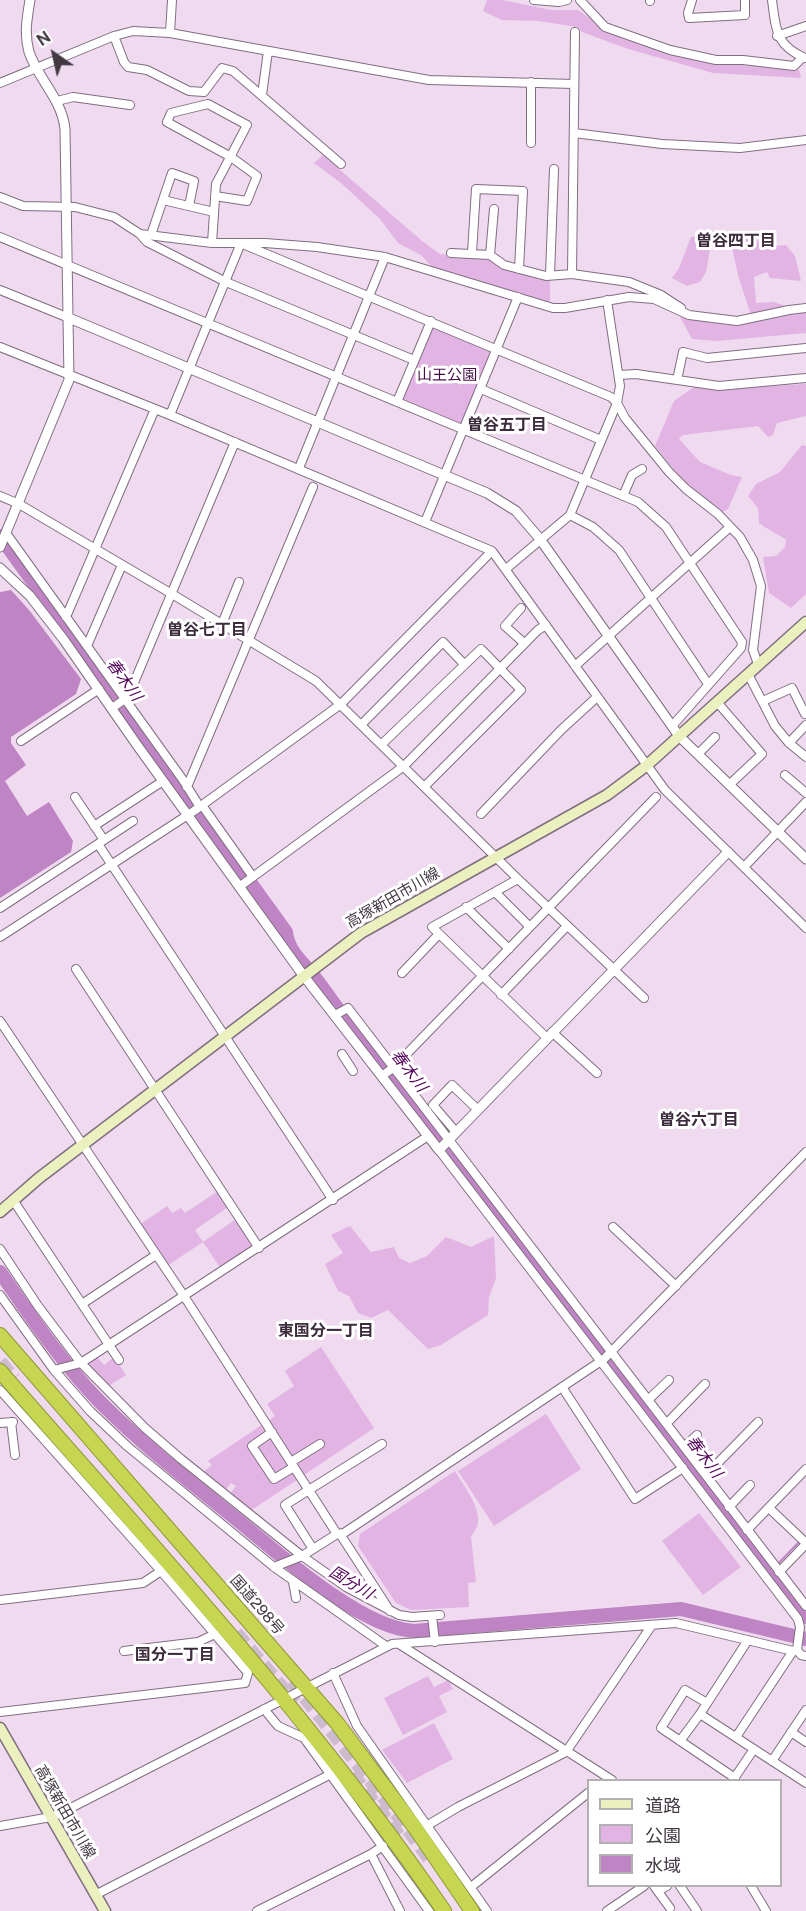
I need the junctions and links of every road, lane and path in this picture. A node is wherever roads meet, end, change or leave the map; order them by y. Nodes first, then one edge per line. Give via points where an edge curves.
1 (30, 0) edge
2 (172, 0) edge
3 (534, 0) edge
4 (567, 0) edge
5 (580, 0) edge
6 (692, 0) edge
7 (745, 0) edge
8 (772, 0) edge
9 (806, 26) edge
10 (575, 32) dead end
11 (170, 33) junction
12 (114, 36) junction
13 (777, 36) junction
14 (268, 51) junction
15 (804, 58) edge
16 (37, 68) junction
17 (531, 82) junction
18 (0, 83) edge
19 (574, 84) junction
20 (262, 95) junction
21 (57, 101) junction
22 (130, 105) dead end
23 (574, 133) junction
24 (806, 140) edge
25 (531, 143) dead end
26 (231, 157) junction
27 (341, 164) dead end
28 (554, 169) dead end
29 (215, 196) junction
30 (0, 197) edge
31 (163, 200) junction
32 (189, 206) junction
33 (67, 207) junction
34 (494, 208) dead end
35 (214, 212) junction
36 (140, 234) junction
37 (151, 235) junction
38 (0, 237) edge
39 (212, 243) junction
40 (241, 243) junction
41 (451, 253) dead end
42 (472, 253) junction
43 (490, 255) junction
44 (385, 258) junction
45 (68, 266) junction
46 (519, 269) junction
47 (572, 274) junction
48 (550, 275) junction
49 (226, 282) junction
50 (0, 290) edge
51 (369, 296) junction
52 (518, 297) junction
53 (607, 300) junction
54 (806, 309) edge
55 (689, 315) junction
56 (69, 318) junction
57 (431, 321) junction
58 (208, 323) junction
59 (353, 335) junction
60 (0, 347) edge
61 (498, 348) junction
62 (806, 348) edge
63 (414, 360) junction
64 (189, 368) junction
65 (69, 375) junction
66 (619, 375) junction
67 (336, 377) junction
68 (806, 378) edge
69 (677, 380) junction
70 (481, 388) junction
71 (397, 402) junction
72 (617, 403) junction
73 (155, 409) junction
74 (170, 415) junction
75 (318, 422) junction
76 (464, 429) junction
77 (601, 440) junction
78 (235, 442) junction
79 (299, 468) junction
80 (642, 469) dead end
81 (445, 475) junction
82 (585, 479) junction
83 (313, 487) dead end
84 (0, 496) edge
85 (623, 496) junction
86 (19, 504) junction
87 (570, 515) junction
88 (425, 522) junction
89 (730, 527) junction
90 (540, 539) junction
91 (3, 541) edge
92 (96, 549) junction
93 (492, 551) junction
94 (690, 563) junction
95 (122, 565) junction
96 (0, 568) edge
97 (506, 569) junction
98 (239, 582) dead end
99 (172, 594) junction
100 (651, 597) junction
101 (521, 608) dead end
102 (66, 617) junction
103 (806, 621) edge
104 (222, 624) junction
105 (546, 625) junction
106 (608, 635) junction
107 (249, 640) junction
108 (524, 644) junction
109 (87, 646) junction
110 (464, 663) junction
111 (758, 664) junction
112 (575, 666) junction
113 (500, 668) junction
114 (748, 674) junction
115 (708, 684) junction
116 (99, 689) junction
117 (597, 697) junction
118 (763, 701) junction
119 (717, 702) junction
120 (119, 703) junction
121 (341, 704) junction
122 (805, 714) edge
123 (362, 724) junction
124 (673, 725) junction
125 (806, 725) edge
126 (679, 736) junction
127 (715, 737) dead end
128 (21, 741) dead end
129 (789, 743) junction
130 (382, 744) junction
131 (698, 754) junction
132 (806, 757) edge
133 (404, 766) junction
134 (646, 766) junction
135 (785, 775) dead end
136 (163, 781) junction
137 (729, 785) junction
138 (425, 786) junction
139 (187, 787) junction
140 (806, 793) edge
141 (75, 797) dead end
142 (656, 797) dead end
143 (806, 802) edge
144 (196, 810) junction
145 (481, 814) dead end
146 (133, 820) dead end
147 (94, 826) junction
148 (777, 832) junction
149 (101, 842) junction
150 (728, 852) junction
151 (496, 856) junction
152 (806, 860) edge
153 (112, 864) junction
154 (744, 867) junction
155 (518, 879) junction
156 (247, 881) junction
157 (495, 892) junction
158 (466, 907) junction
159 (0, 908) edge
160 (549, 908) junction
161 (567, 926) junction
162 (530, 927) junction
163 (806, 928) edge
164 (439, 934) junction
165 (0, 937) edge
166 (509, 949) junction
167 (76, 969) dead end
168 (614, 969) junction
169 (307, 972) junction
170 (402, 973) dead end
171 (482, 976) junction
172 (501, 994) junction
173 (644, 998) dead end
174 (336, 1015) junction
175 (0, 1021) edge
176 (225, 1035) junction
177 (550, 1035) junction
178 (342, 1054) dead end
179 (393, 1067) junction
180 (353, 1071) dead end
181 (597, 1073) dead end
182 (383, 1075) junction
183 (155, 1090) junction
184 (478, 1110) junction
185 (428, 1136) junction
186 (447, 1142) junction
187 (83, 1144) junction
188 (805, 1153) edge
189 (13, 1200) junction
190 (333, 1200) junction
191 (0, 1212) edge
192 (613, 1227) dead end
193 (258, 1248) junction
194 (0, 1249) edge
195 (156, 1255) junction
196 (676, 1286) junction
197 (0, 1295) edge
198 (184, 1296) junction
199 (82, 1304) junction
200 (0, 1335) edge
201 (109, 1345) junction
202 (612, 1352) junction
203 (119, 1360) dead end
204 (603, 1360) junction
205 (79, 1364) junction
206 (56, 1369) junction
207 (0, 1371) tunnel mouth
208 (669, 1380) dead end
209 (705, 1384) dead end
210 (562, 1387) junction
211 (0, 1390) edge
212 (649, 1400) junction
213 (758, 1422) dead end
214 (0, 1423) edge
215 (667, 1423) junction
216 (272, 1432) junction
217 (697, 1435) dead end
218 (320, 1444) dead end
219 (382, 1444) dead end
220 (685, 1446) junction
221 (15, 1455) dead end
222 (292, 1465) junction
223 (683, 1468) junction
224 (806, 1469) edge
225 (706, 1475) junction
226 (750, 1485) dead end
227 (309, 1490) junction
228 (729, 1507) junction
229 (769, 1508) junction
230 (747, 1530) junction
231 (338, 1534) junction
232 (804, 1542) edge
233 (313, 1549) junction
234 (300, 1557) junction
235 (276, 1566) junction
236 (776, 1569) junction
237 (161, 1571) junction
238 (293, 1582) junction
239 (296, 1598) dead end
240 (0, 1600) edge
241 (805, 1604) edge
242 (391, 1612) junction
243 (652, 1625) junction
244 (215, 1634) junction
245 (435, 1640) junction
246 (748, 1640) junction
247 (399, 1644) junction
248 (386, 1646) junction
249 (124, 1651) dead end
250 (795, 1651) junction
251 (806, 1656) edge
252 (333, 1673) junction
253 (305, 1688) junction
254 (284, 1699) junction
255 (707, 1703) junction
256 (264, 1709) junction
257 (806, 1710) edge
258 (0, 1712) edge
259 (700, 1714) junction
260 (791, 1732) junction
261 (1, 1734) edge
262 (736, 1737) junction
263 (680, 1741) junction
264 (806, 1742) edge
265 (352, 1743) junction
266 (754, 1749) junction
267 (566, 1752) junction
268 (376, 1753) junction
269 (772, 1761) junction
270 (331, 1774) junction
271 (606, 1779) edge
272 (734, 1779) edge
273 (806, 1783) edge
274 (347, 1786) junction
275 (587, 1794) edge
276 (51, 1817) junction
277 (428, 1825) junction
278 (0, 1826) edge
279 (383, 1846) junction
280 (371, 1854) junction
281 (471, 1887) junction
282 (643, 1887) edge
283 (681, 1887) edge
284 (752, 1887) edge
285 (656, 1888) edge
286 (476, 1894) junction
287 (95, 1895) junction
288 (670, 1908) dead end
289 (105, 1911) edge
290 (256, 1911) edge
291 (400, 1911) edge
292 (429, 1911) edge
293 (444, 1911) edge
294 (472, 1911) edge
295 (477, 1911) edge
296 (488, 1911) edge
297 (608, 1911) edge
298 (697, 1911) edge
299 (766, 1911) edge

1 - 16 street via 27,41
2 - 11 street
3 - 4 street
5 - 15 street via 605,27 670,50 716,60 794,66
6 - 7 street via 689,18 745,15
8 - 13 street
9 - 13 street
10 - 19 street
11 - 12 street
11 - 14 street
12 - 16 street
12 - 20 street via 128,67 147,70 198,93 209,88 222,69 232,71
13 - 15 street via 789,51
14 - 17 street via 429,80
14 - 20 street
16 - 18 street
16 - 21 street
17 - 19 street
17 - 25 street
19 - 23 street
20 - 27 street
21 - 22 street via 72,97
21 - 33 street via 64,118
23 - 24 street via 662,144 740,148
23 - 47 street
26 - 26 street via 167,122 171,113 208,104 247,125
26 - 29 street via 216,184
26 - 29 street via 257,176 247,201
28 - 48 street
29 - 35 street
30 - 33 street via 23,206
31 - 32 street
31 - 32 street via 171,173 194,181
31 - 37 street
32 - 35 street
33 - 36 street via 114,217
33 - 45 street
34 - 43 street
35 - 39 street
36 - 37 street
36 - 49 street via 147,242
37 - 39 street
38 - 45 street
39 - 40 street
40 - 44 street via 317,247
40 - 49 street
40 - 51 street
41 - 42 street
42 - 43 street
42 - 46 street via 476,189 523,191
43 - 46 street
44 - 51 street
44 - 52 street
45 - 56 street
45 - 58 street
46 - 48 street
47 - 48 street
47 - 55 street via 642,286
49 - 58 street
49 - 59 street
50 - 56 street
51 - 57 street
51 - 59 street
52 - 53 street via 553,308
52 - 61 street
53 - 55 street via 654,299
53 - 66 street
54 - 55 street via 737,321
56 - 64 street
56 - 65 street
57 - 61 street
57 - 63 street
58 - 64 street
58 - 67 street
59 - 63 street
59 - 67 street
60 - 65 street
61 - 70 street
61 - 72 street
62 - 69 street via 707,358 683,352
63 - 71 street
64 - 74 street
64 - 75 street
65 - 73 street
65 - 86 street
66 - 69 street
66 - 72 street
67 - 71 street
67 - 75 street
68 - 69 street via 719,386
70 - 76 street
70 - 77 street
71 - 76 street
72 - 77 street
72 - 89 street via 669,472
73 - 74 street
73 - 92 street
74 - 78 street
75 - 79 street
75 - 81 street
76 - 81 street
76 - 82 street
77 - 82 street
78 - 79 street
78 - 99 street
79 - 88 street
80 - 85 street via 632,474
81 - 88 street
81 - 90 street via 500,499
82 - 85 street
82 - 87 street
83 - 107 street
84 - 86 street
85 - 94 street via 638,502 659,520
86 - 91 street
86 - 92 street
87 - 90 street
87 - 100 street via 593,527 620,550
88 - 93 street
89 - 94 street
89 - 111 street via 740,537 760,580 753,650
90 - 97 street
90 - 106 street
91 - 102 street
92 - 95 street
92 - 102 street
93 - 97 street
93 - 121 street
94 - 100 street
94 - 115 street via 742,642
95 - 99 street
95 - 109 street
96 - 116 street via 35,602
97 - 105 street
98 - 104 street
99 - 104 street
99 - 120 street via 128,697
100 - 106 street
100 - 115 street
101 - 108 street via 505,626
102 - 109 street
103 - 111 main road, 高塚新田市川線
104 - 107 street
105 - 108 street
105 - 112 street
106 - 112 street
106 - 124 street
107 - 121 street via 316,681
107 - 139 street
108 - 113 street
109 - 120 street
110 - 113 street via 481,649
110 - 123 street via 443,642
110 - 130 street
111 - 114 main road, 高塚新田市川線
112 - 117 street
113 - 133 street
113 - 138 street via 521,690
114 - 118 street
114 - 119 main road, 高塚新田市川線
115 - 124 street
116 - 120 street
116 - 128 street
117 - 134 street
117 - 145 street
118 - 122 street via 792,688
118 - 129 street
119 - 126 main road, 高塚新田市川線
119 - 137 street via 762,753
120 - 136 street
120 - 139 street
121 - 123 street
121 - 144 street
123 - 130 street
124 - 126 street
125 - 129 street
126 - 131 street
126 - 134 main road, 高塚新田市川線
127 - 131 street
129 - 132 street
130 - 133 street
131 - 137 street
133 - 138 street
133 - 156 street
134 - 150 street via 664,790
134 - 151 main road, 高塚新田市川線 via 607,795
135 - 140 street
136 - 144 street
136 - 147 street
137 - 148 street
138 - 151 street
139 - 144 street
141 - 147 street
142 - 160 street
143 - 148 street
144 - 153 street
144 - 156 street
144 - 156 street
146 - 149 street
147 - 149 street
148 - 152 street
148 - 154 street
149 - 153 street
149 - 159 street
150 - 154 street
150 - 168 street
151 - 155 street
151 - 169 main road, 高塚新田市川線 via 361,933
153 - 165 street
153 - 176 street
154 - 163 street
155 - 157 street
155 - 160 street
156 - 169 street
157 - 158 street
157 - 162 street
158 - 164 street via 432,927
158 - 166 street
160 - 161 street
160 - 162 street
161 - 168 street
161 - 172 street
162 - 166 street
164 - 170 street
164 - 171 street
166 - 171 street
167 - 183 street
168 - 173 street
168 - 177 street
169 - 174 street
169 - 176 main road, 高塚新田市川線
171 - 172 street
171 - 179 street
172 - 177 street
174 - 179 street via 348,1008
174 - 182 street
175 - 187 street
176 - 183 main road, 高塚新田市川線
176 - 190 street
177 - 181 street
177 - 184 street
178 - 180 street
179 - 182 street
179 - 186 street
182 - 185 street
183 - 187 main road, 高塚新田市川線
183 - 193 street
184 - 186 street
184 - 186 street via 452,1085 433,1105
185 - 186 street
185 - 190 street
186 - 202 street
186 - 204 street
187 - 189 main road, 高塚新田市川線
187 - 195 street
188 - 196 street
189 - 191 main road, 高塚新田市川線
189 - 199 street
190 - 193 street
192 - 196 street
193 - 198 street
194 - 205 street
195 - 198 street
195 - 199 street
196 - 202 street
197 - 206 street
198 - 201 street
198 - 216 street
199 - 201 street
200 - 253 highway, 国道298号
201 - 203 street
201 - 205 street
202 - 204 street
202 - 212 street
204 - 210 street
204 - 223 street
205 - 206 street
205 - 234 street via 145,1428
206 - 235 street via 127,1446
207 - 254 highway
208 - 212 street
209 - 215 street
210 - 223 street via 635,1499
210 - 231 street
211 - 237 street
212 - 215 street
213 - 225 street
214 - 221 street via 12,1422
215 - 220 street
216 - 222 street
216 - 222 street via 252,1446 274,1479
217 - 220 street
218 - 222 street
219 - 227 street
220 - 225 street
222 - 227 street
223 - 250 street via 798,1619 801,1627
224 - 229 street
225 - 228 street
226 - 228 street
227 - 231 street
227 - 233 street via 285,1505
228 - 230 street
229 - 230 street
229 - 232 street
230 - 236 street
231 - 233 street
231 - 242 street
232 - 236 street
233 - 234 street
234 - 235 street
234 - 242 street
235 - 238 street
236 - 241 street
237 - 240 street via 143,1583
237 - 244 street
238 - 239 street
238 - 248 street
242 - 245 street via 435,1617
243 - 245 street
243 - 246 street via 675,1623
243 - 267 street
244 - 249 street via 198,1642
244 - 258 street via 248,1673 245,1683
245 - 247 street
246 - 250 street
246 - 255 street
247 - 248 street
247 - 267 street
248 - 252 street
250 - 251 street
250 - 262 street
252 - 253 street
252 - 268 street via 357,1726
253 - 254 street
253 - 265 highway, 国道298号
254 - 256 street
254 - 274 highway
255 - 259 street
255 - 263 street via 686,1690 661,1728
256 - 270 street via 278,1726 304,1738
256 - 276 street
257 - 260 street
259 - 262 street
259 - 263 street
260 - 264 street
260 - 269 street
261 - 276 main road, 高塚新田市川線
262 - 266 street
263 - 272 street
265 - 268 street
265 - 294 highway, 国道298号
266 - 269 street
266 - 272 street
267 - 271 street
267 - 277 street
268 - 277 street
269 - 273 street
270 - 274 street
270 - 287 street
274 - 279 street
274 - 293 highway via 397,1842
275 - 281 street
276 - 278 street
276 - 287 main road, 高塚新田市川線
277 - 281 street
279 - 280 street
279 - 292 street
280 - 290 street
280 - 291 street
281 - 286 street
282 - 297 street
283 - 298 street
284 - 299 street
285 - 288 street
286 - 295 street
286 - 296 street
287 - 289 main road, 高塚新田市川線

